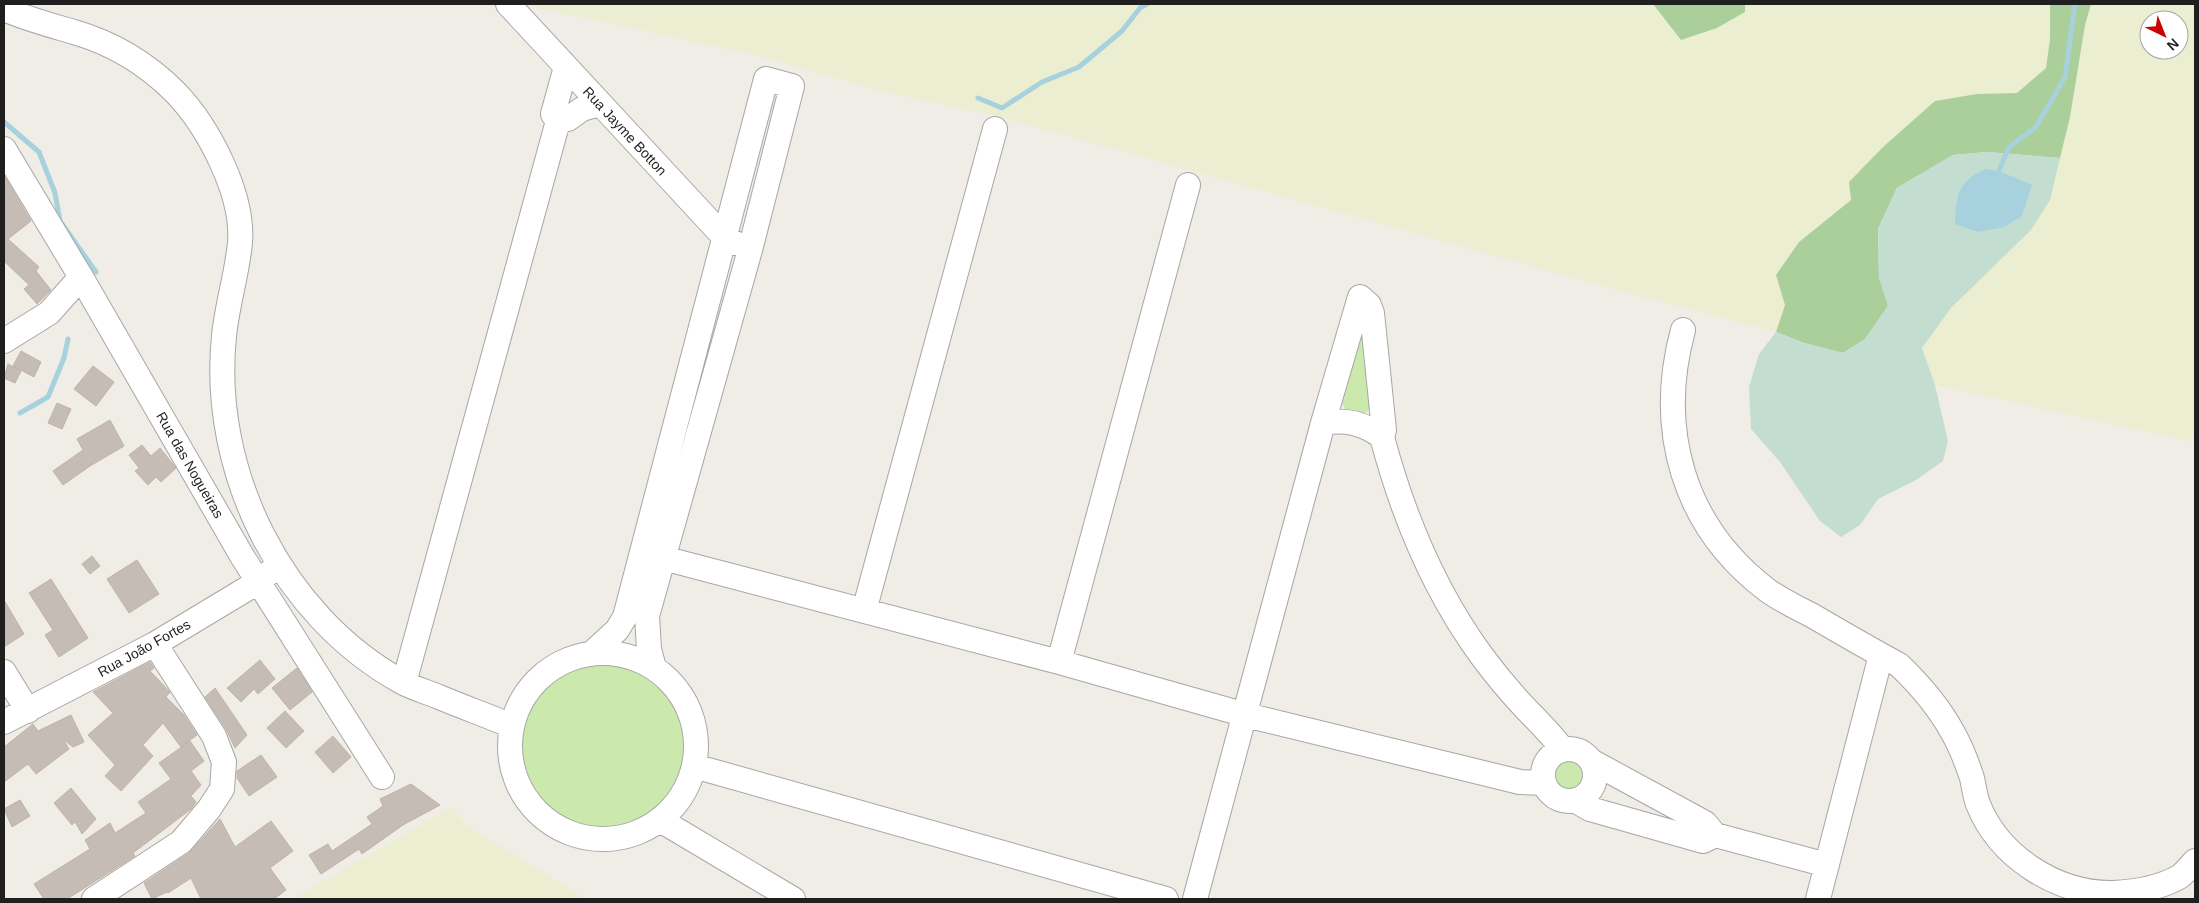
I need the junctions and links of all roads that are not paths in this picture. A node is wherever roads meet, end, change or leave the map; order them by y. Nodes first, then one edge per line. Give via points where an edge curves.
1 (508, 4) edge
2 (4, 8) edge
3 (566, 67) junction
4 (600, 104) junction
5 (558, 121) junction
6 (995, 129) dead end
7 (7, 162) edge
8 (1188, 185) dead end
9 (725, 238) junction
10 (750, 250) junction
11 (81, 277) junction
12 (1683, 330) dead end
13 (4, 341) edge
14 (1323, 423) junction
15 (1382, 437) junction
16 (653, 554) junction
17 (280, 565) junction
18 (258, 582) junction
19 (864, 611) junction
20 (155, 644) junction
21 (591, 654) junction
22 (1881, 655) junction
23 (1059, 662) junction
24 (654, 668) junction
25 (4, 672) edge
26 (404, 683) junction
27 (28, 711) junction
28 (1246, 715) junction
29 (4, 722) edge
30 (512, 726) junction
31 (1562, 750) junction
32 (1591, 761) junction
33 (694, 766) junction
34 (382, 777) dead end
35 (1544, 782) junction
36 (1576, 801) junction
37 (660, 820) junction
38 (1715, 835) junction
39 (1827, 865) junction
40 (2190, 874) edge
41 (94, 899) edge
42 (793, 899) edge
43 (1166, 899) edge
44 (1195, 899) edge
45 (1818, 899) edge

1 - 3 street, Rua Jayme Botton
2 - 17 street via 36,22 97,40 139,62 191,110 216,150 233,195 240,241 224,335 226,424 250,509
3 - 4 street, Rua Jayme Botton
3 - 5 street via 553,114
4 - 5 street
4 - 9 street, Rua Jayme Botton
5 - 26 street
6 - 19 street
7 - 11 street, Rua das Nogueiras
8 - 23 street
9 - 10 street, Rua Jayme Botton
9 - 10 street via 766,79 792,86
9 - 16 street
10 - 16 street
11 - 13 street via 49,313
11 - 18 street, Rua das Nogueiras
12 - 22 street via 1673,378 1673,428 1684,476 1704,520 1733,559 1769,591
14 - 15 street via 1356,423
14 - 15 street via 1360,297 1372,313 1384,430
14 - 28 street
15 - 31 street via 1401,503 1443,596 1481,655
16 - 19 street
16 - 21 street via 616,630
16 - 24 street via 648,616 649,648
17 - 18 street, Rua João Fortes
17 - 26 street via 333,630 355,650
18 - 20 street, Rua João Fortes
18 - 34 street, Rua das Nogueiras
19 - 23 street
20 - 27 street, Rua João Fortes
20 - 41 street via 214,736 224,762 222,789 181,842
21 - 24 street via 624,655
21 - 30 street via 576,657 547,672 525,696
22 - 39 street
22 - 40 street via 1899,665 1915,680 1942,714 1964,756 1986,820 2008,848 2036,871 2068,886 2106,893 2144,889
23 - 28 street
24 - 33 street via 677,689 692,718 696,742
25 - 27 street
26 - 30 street
27 - 29 street, Rua João Fortes
28 - 35 street via 1520,782
28 - 44 street
30 - 37 street via 514,774 529,803 553,825 567,832 599,839 631,835
31 - 32 street via 1578,751
31 - 35 street via 1549,759 1543,774
32 - 36 street via 1594,785
32 - 38 street via 1705,823
33 - 37 street via 682,796
33 - 43 street
35 - 36 street via 1553,796
36 - 38 street via 1590,810 1703,841
37 - 42 street
38 - 39 street
39 - 45 street

